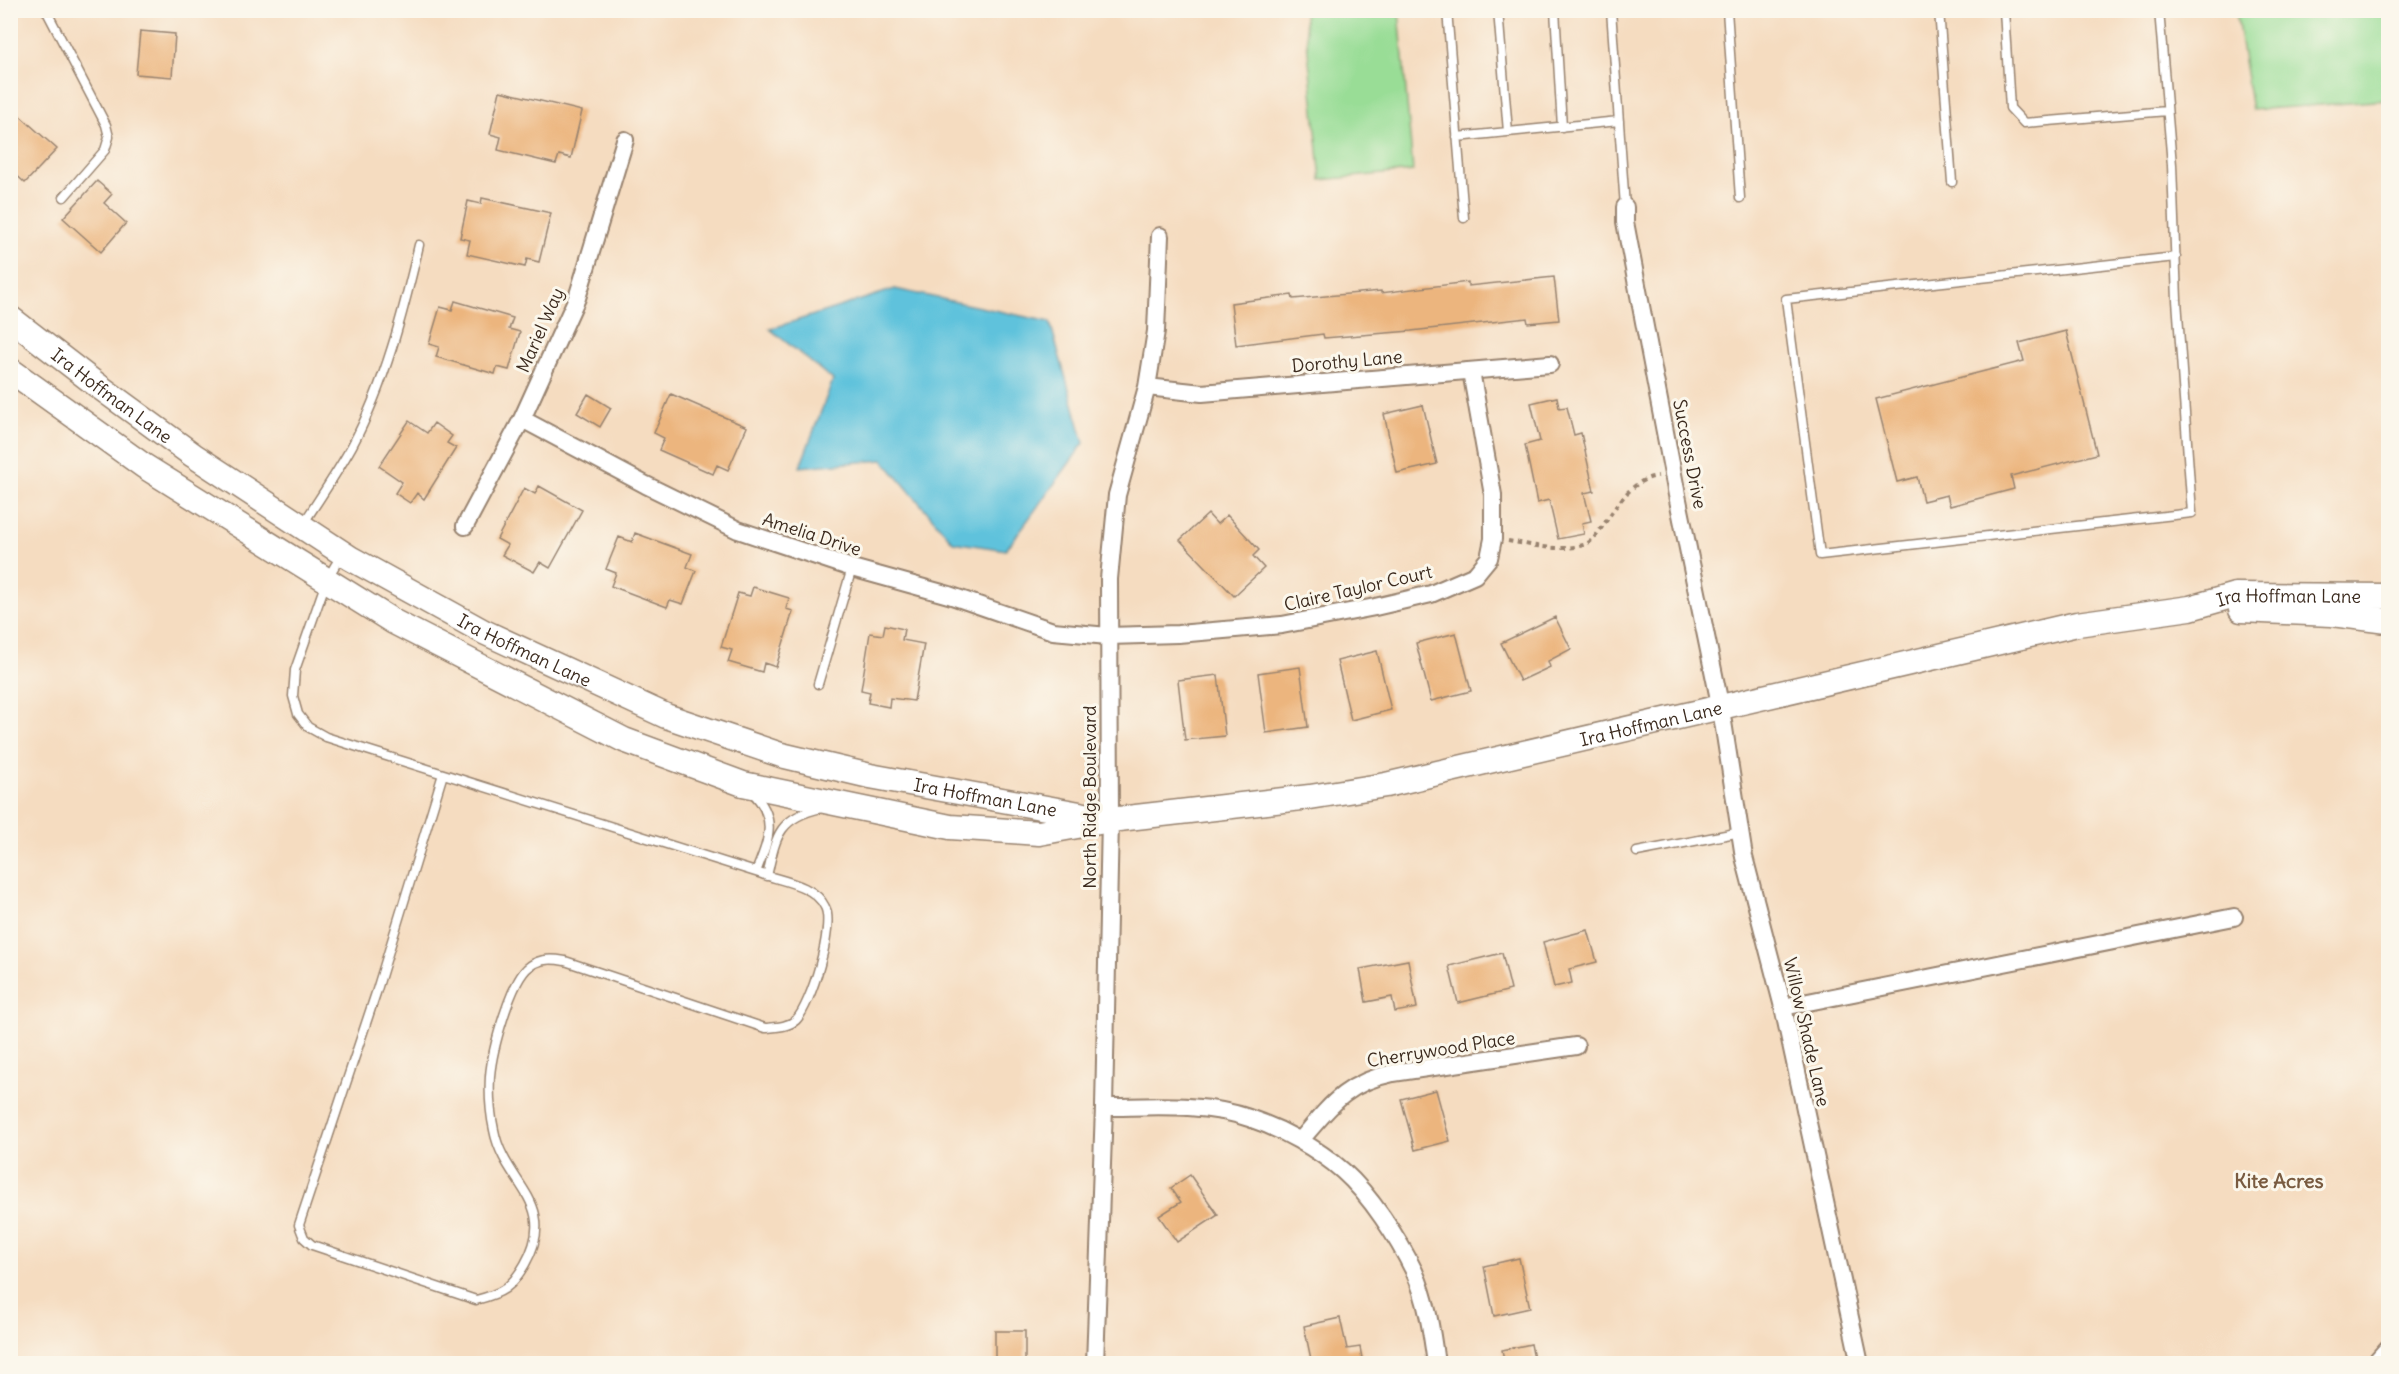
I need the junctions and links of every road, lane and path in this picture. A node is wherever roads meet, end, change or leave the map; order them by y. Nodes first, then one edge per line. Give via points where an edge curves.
1 (46, 10) edge
2 (1447, 10) edge
3 (1498, 10) edge
4 (1555, 10) edge
5 (1611, 10) edge
6 (1727, 10) edge
7 (1939, 10) edge
8 (2004, 10) edge
9 (2159, 10) edge
10 (2167, 111) junction
11 (1619, 121) junction
12 (1562, 127) junction
13 (1508, 132) junction
14 (1457, 137) junction
15 (625, 140) dead end
16 (1952, 182) dead end
17 (64, 197) dead end
18 (1740, 198) dead end
19 (1625, 207) joint
20 (1464, 219) dead end
21 (1160, 236) dead end
22 (419, 245) dead end
23 (2175, 257) junction
24 (10, 318) edge
25 (1550, 364) dead end
26 (10, 370) edge
27 (1471, 371) junction
28 (1147, 387) junction
29 (522, 419) junction
30 (1673, 474) junction
31 (465, 526) dead end
32 (301, 527) junction
33 (1493, 539) junction
34 (343, 553) junction
35 (852, 568) junction
36 (327, 579) junction
37 (2388, 596) edge
38 (2190, 608) junction
39 (2388, 621) edge
40 (1108, 636) junction
41 (818, 684) dead end
42 (1721, 708) junction
43 (443, 774) junction
44 (743, 784) junction
45 (835, 802) junction
46 (1110, 820) junction
47 (1741, 832) junction
48 (1637, 852) dead end
49 (756, 872) junction
50 (767, 876) junction
51 (2234, 916) dead end
52 (1783, 1007) junction
53 (1576, 1046) dead end
54 (1104, 1107) junction
55 (1300, 1141) junction
56 (2388, 1348) edge
57 (1095, 1364) edge
58 (1436, 1364) edge
59 (1860, 1364) edge
60 (2374, 1364) edge

1 - 17 lane via 110,137 105,150
2 - 14 lane
3 - 13 lane
4 - 12 lane
5 - 11 lane
6 - 18 lane
7 - 16 lane
8 - 10 lane via 2010,108 2024,123
9 - 10 lane
10 - 23 lane
11 - 12 lane
11 - 19 lane
12 - 13 lane
13 - 14 lane
14 - 20 lane
15 - 29 street, Mariel Way via 577,298
19 - 30 street, Success Drive
21 - 28 street, North Ridge Boulevard via 1156,331
22 - 32 lane via 400,322 371,404 352,444
23 - 23 lane via 2192,513 1820,555 1786,299
24 - 32 main road, Ira Hoffman Lane via 193,455
25 - 27 street, Dorothy Lane
26 - 36 main road, Ira Hoffman Lane via 144,466
27 - 28 street, Dorothy Lane via 1202,393
27 - 33 street, Claire Taylor Court via 1493,495
28 - 40 street, North Ridge Boulevard via 1117,495
29 - 31 street, Mariel Way
29 - 35 street, Amelia Drive via 738,530
30 - 33 path via 1647,477 1625,494 1587,544 1557,549
30 - 42 street, Success Drive
32 - 34 main road, Ira Hoffman Lane
33 - 40 street, Claire Taylor Court via 1489,558 1475,575 1431,594 1282,625
34 - 36 lane
34 - 46 main road, Ira Hoffman Lane via 484,632 666,716 781,755 870,776
35 - 40 street, Amelia Drive via 949,595 1053,631
35 - 41 lane
36 - 43 lane via 296,670 293,696 298,714 308,727 326,737
36 - 44 main road, Ira Hoffman Lane via 394,622 624,741
37 - 38 main road, Ira Hoffman Lane via 2235,595
38 - 39 main road, Ira Hoffman Lane via 2332,614
38 - 42 main road, Ira Hoffman Lane via 2066,626
40 - 46 street, North Ridge Boulevard
42 - 46 main road, Ira Hoffman Lane via 1386,785
42 - 47 street, Willow Shade Lane
43 - 49 lane
43 - 50 lane via 299,1225 312,1245 447,1291 476,1299 499,1294 514,1282 537,1231 533,1204 505,1160 494,1133 490,1107 490,1073 507,1006 520,975 531,964 548,958 565,960 765,1028 783,1027 805,1007 829,925 826,908 817,896
44 - 45 main road, Ira Hoffman Lane
44 - 49 lane via 758,798 770,822
45 - 46 main road, Ira Hoffman Lane via 950,827 1039,833
45 - 50 lane via 791,819 774,845
46 - 54 street, North Ridge Boulevard
47 - 48 lane
47 - 52 street, Willow Shade Lane via 1743,858
49 - 50 lane
51 - 52 street
52 - 59 street, Willow Shade Lane
53 - 55 street, Cherrywood Place via 1364,1080 1334,1102
54 - 55 street via 1190,1107 1247,1117
54 - 57 street, North Ridge Boulevard
55 - 58 street via 1344,1172 1385,1220 1414,1272 1431,1330
56 - 60 street

